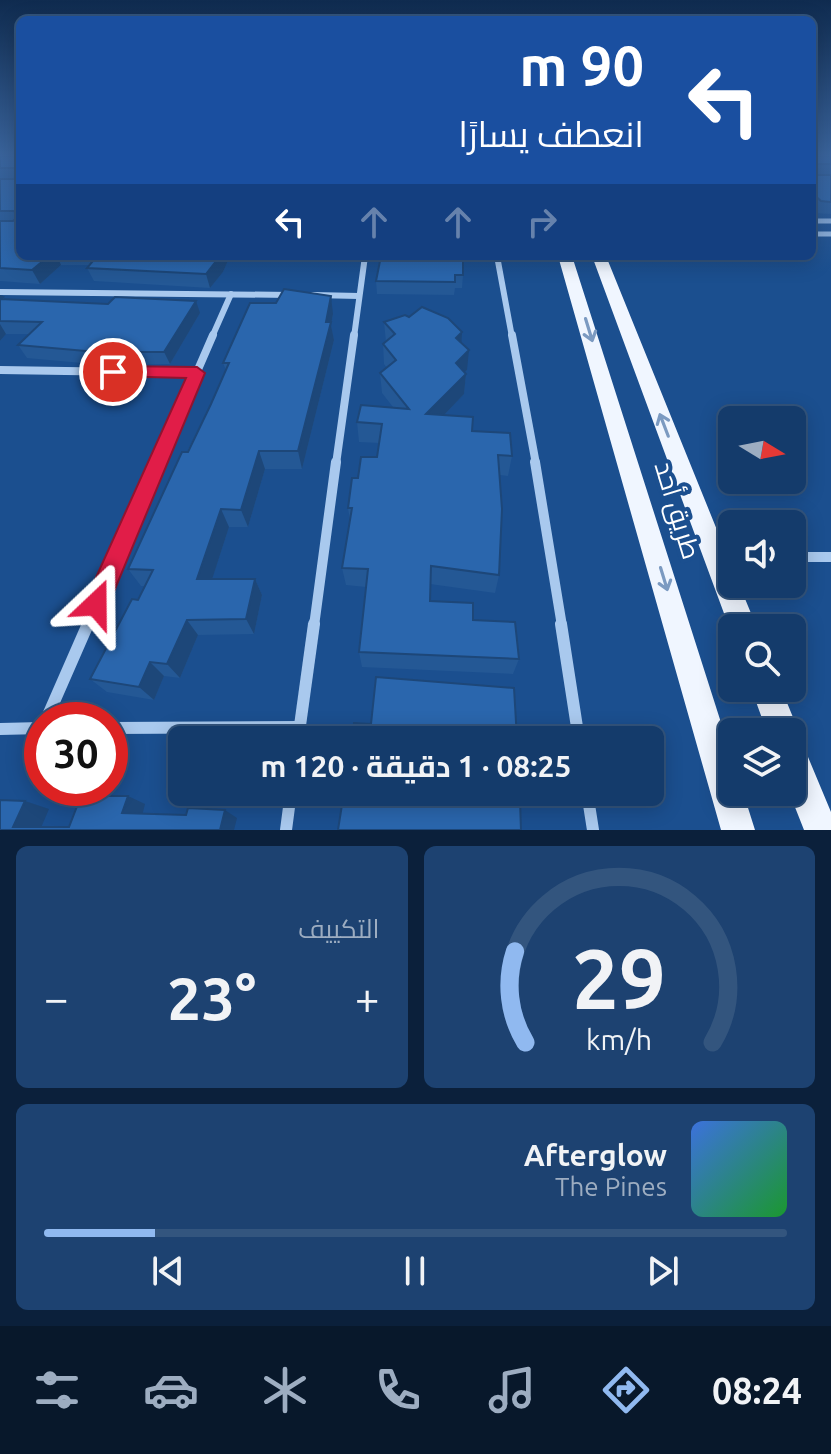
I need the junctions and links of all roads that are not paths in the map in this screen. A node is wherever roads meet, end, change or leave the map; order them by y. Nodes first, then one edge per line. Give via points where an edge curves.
1 (364, 260) edge
2 (498, 260) edge
3 (566, 260) edge
4 (601, 260) edge
5 (0, 292) edge
6 (231, 294) junction
7 (295, 295) edge
8 (311, 295) edge
9 (359, 296) junction
10 (0, 370) edge
11 (197, 373) junction
12 (806, 557) edge
13 (831, 557) edge
14 (738, 614) edge
15 (54, 702) edge
16 (300, 726) edge
17 (577, 726) edge
18 (24, 728) edge
19 (0, 729) edge
20 (128, 729) edge
21 (168, 730) edge
22 (806, 792) edge
23 (289, 806) edge
24 (589, 806) edge
25 (286, 830) edge
26 (593, 830) edge
27 (738, 830) edge
28 (821, 830) edge

1 - 9 street
2 - 17 street
3 -> 27 main road, طريق أحد
14 -> 4 main road, طريق أحد
5 - 6 street
6 - 7 street
6 - 11 street
8 - 9 street
9 - 16 street
10 - 11 street
11 - 15 street
12 - 13 street
18 - 19 street
20 - 21 street
22 - 28 main road
23 - 25 street
24 - 26 street

